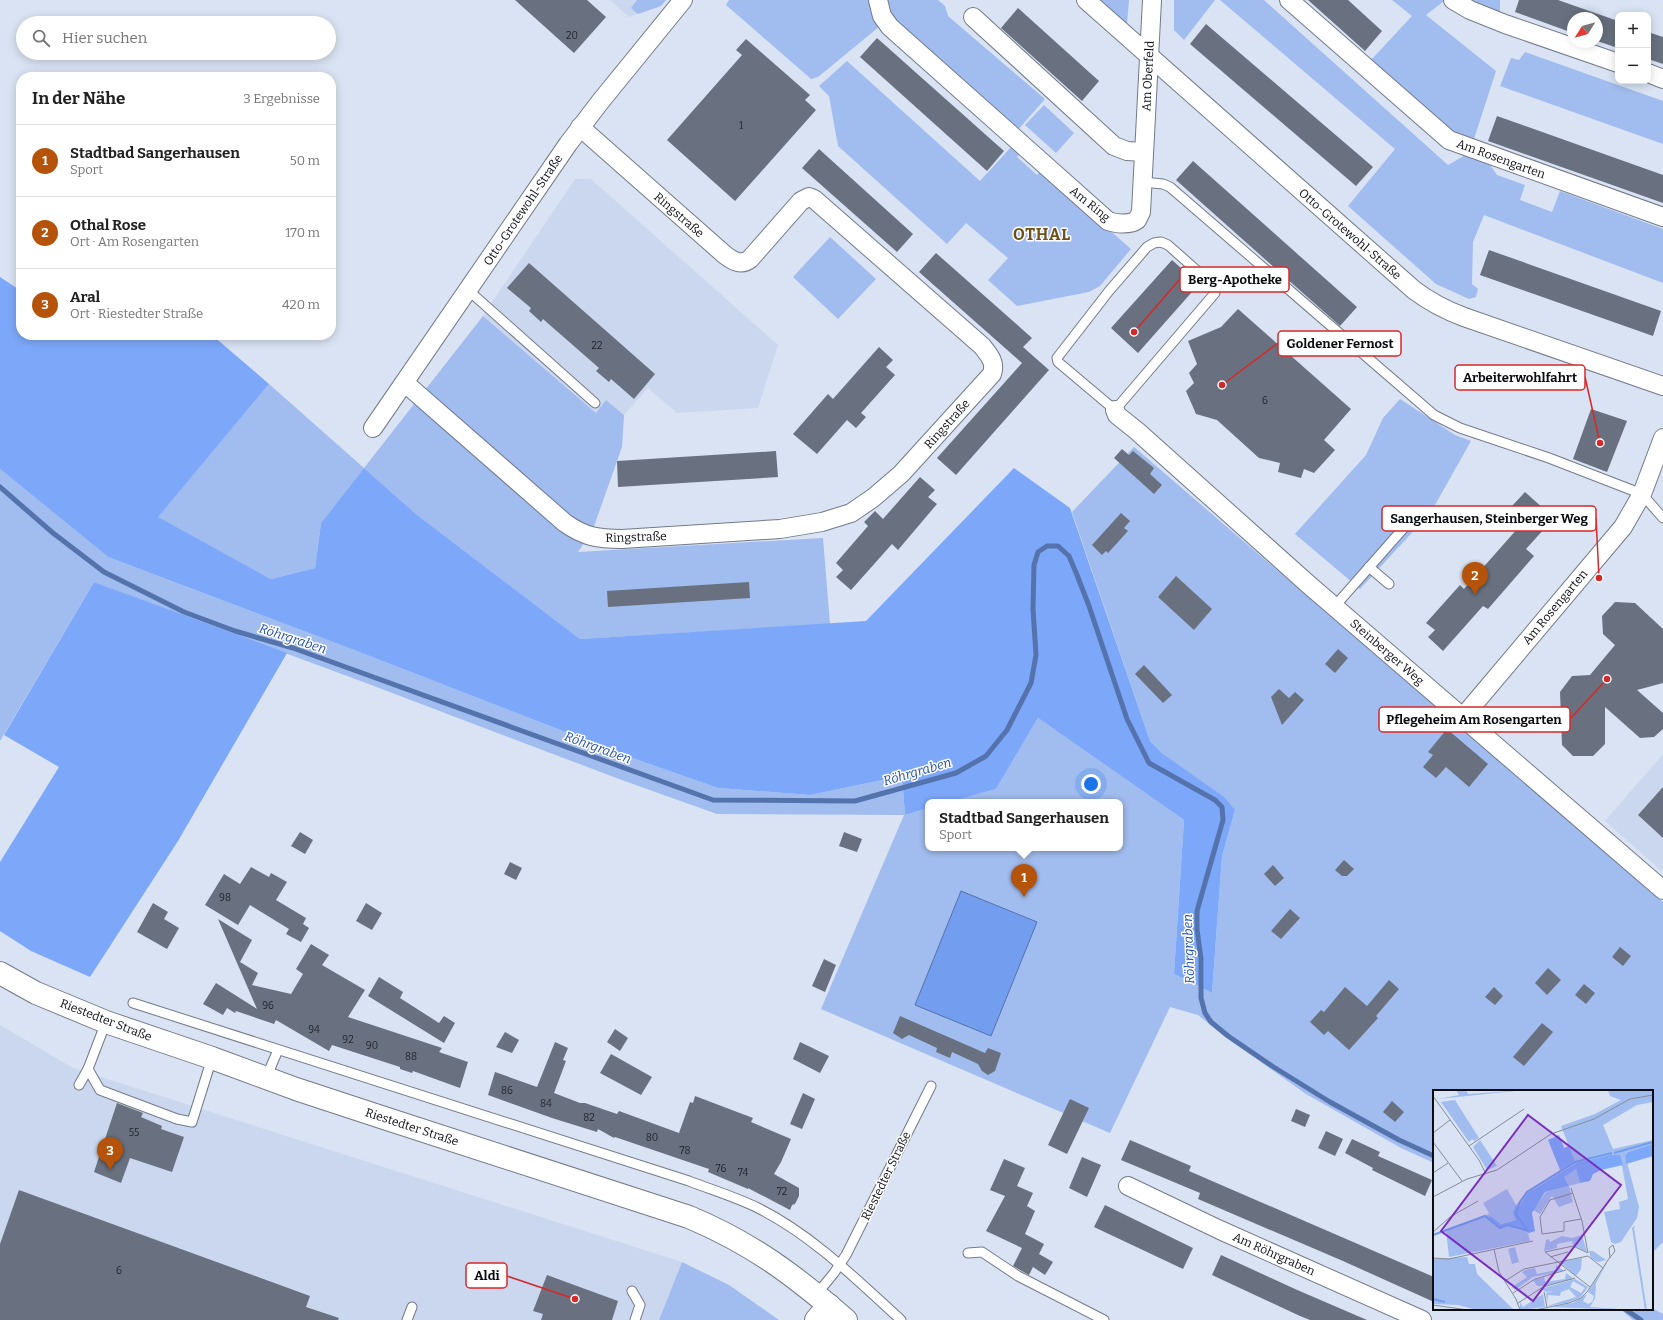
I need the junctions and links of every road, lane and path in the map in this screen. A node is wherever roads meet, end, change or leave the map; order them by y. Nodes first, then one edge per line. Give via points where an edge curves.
1 (683, 0) edge
2 (878, 0) edge
3 (1086, 0) edge
4 (1152, 0) edge
5 (1289, 0) edge
6 (1453, 0) edge
7 (973, 17) dead end
8 (1149, 56) junction
9 (1615, 62) edge
10 (1651, 75) edge
11 (1663, 79) edge
12 (580, 127) junction
13 (1144, 152) junction
14 (1143, 182) junction
15 (1663, 217) edge
16 (468, 290) junction
17 (405, 383) junction
18 (1663, 386) edge
19 (595, 402) dead end
20 (1115, 410) junction
21 (373, 428) dead end
22 (1663, 438) edge
23 (1642, 494) junction
24 (1416, 514) dead end
25 (1662, 515) edge
26 (1369, 567) junction
27 (1389, 584) dead end
28 (1335, 606) junction
29 (1463, 717) junction
30 (1663, 890) edge
31 (0, 973) edge
32 (133, 1003) dead end
33 (106, 1022) junction
34 (278, 1050) junction
35 (212, 1058) junction
36 (88, 1068) junction
37 (266, 1078) junction
38 (79, 1084) dead end
39 (931, 1086) dead end
40 (1128, 1186) dead end
41 (968, 1253) dead end
42 (840, 1265) junction
43 (632, 1291) dead end
44 (820, 1306) edge
45 (412, 1307) dead end
46 (407, 1320) edge
47 (635, 1320) edge
48 (846, 1320) edge
49 (901, 1320) edge
50 (1104, 1320) edge
51 (1422, 1320) edge

1 - 12 street, Otto-Grotewohl-Straße
2 - 14 street, Am Ring via 882,16 890,27 1106,219 1114,223 1132,223 1137,220 1141,214
3 - 8 street, Otto-Grotewohl-Straße
4 - 8 street, Am Oberfeld
5 - 15 street, Am Rosengarten via 1449,140
6 - 9 street via 1505,24
7 - 13 street via 1114,146 1127,151
8 - 13 street, Am Oberfeld
8 - 18 street, Otto-Grotewohl-Straße via 1428,301 1458,315
10 - 11 street
12 - 16 street, Otto-Grotewohl-Straße
12 - 17 street, Ringstraße via 737,263 745,263 752,257 799,202 809,197 820,203 982,346 994,365 991,376 923,451 883,490 851,513 822,522 774,529 622,539 591,537 561,520
13 - 14 street, Am Ring
14 - 23 lane via 1170,187 1434,415 1460,428 1549,458
16 - 17 street, Otto-Grotewohl-Straße
16 - 19 lane
17 - 21 street, Otto-Grotewohl-Straße
20 - 20 lane via 1058,362 1057,358 1147,247 1154,243 1163,243 1170,246 1215,286 1215,293
20 - 28 street, Steinberger Weg via 1117,415
22 - 23 street, Am Rosengarten
23 - 25 lane
23 - 29 street, Am Rosengarten via 1623,527
24 - 26 lane
26 - 27 lane
26 - 28 lane
28 - 29 street, Steinberger Weg
29 - 30 street, Steinberger Weg
31 - 33 main road, Riestedter Straße via 36,992
32 - 34 lane
33 - 35 main road, Riestedter Straße
33 - 36 lane
34 - 37 lane
34 - 42 lane via 689,1181 757,1207 795,1229
35 - 36 lane via 192,1122 177,1119 100,1090
35 - 37 main road, Riestedter Straße
36 - 38 lane
37 - 44 main road, Riestedter Straße via 689,1217 729,1235 789,1272
39 - 42 lane, Riestedter Straße
40 - 51 street, Am Röhrgraben via 1217,1229
41 - 50 lane via 982,1252 1018,1276
42 - 44 lane, Riestedter Straße
42 - 49 lane
43 - 47 lane via 640,1305
44 - 48 main road, Riestedter Straße
45 - 46 lane

